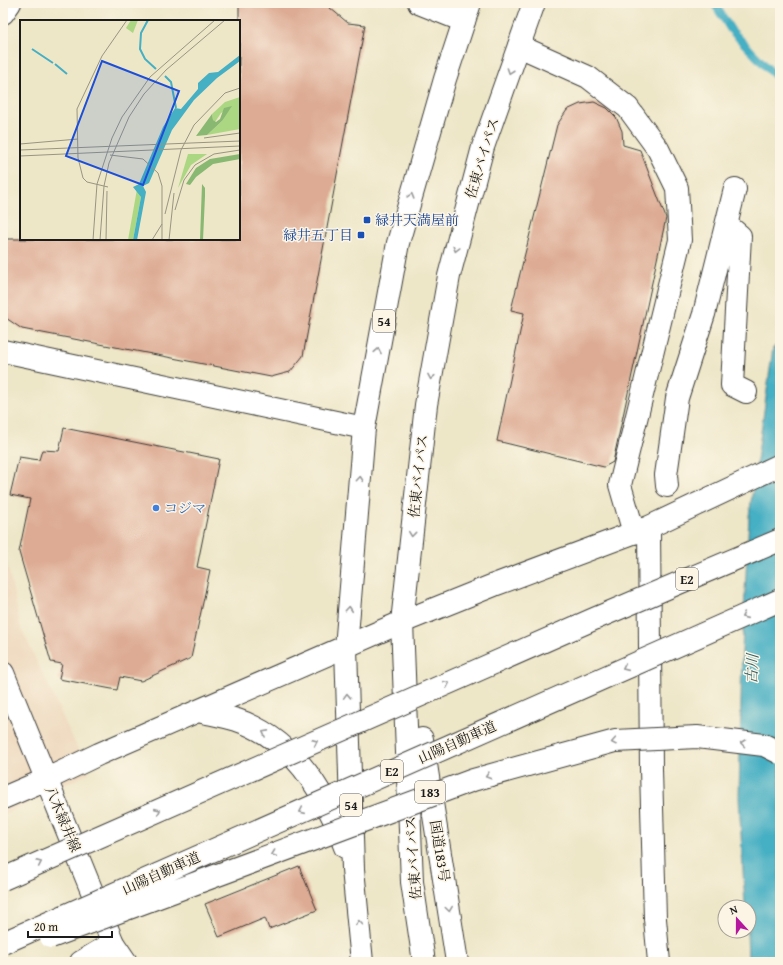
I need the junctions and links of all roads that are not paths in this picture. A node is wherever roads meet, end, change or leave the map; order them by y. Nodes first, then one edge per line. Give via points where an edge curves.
1 (10, 3) edge
2 (419, 3) edge
3 (533, 6) edge
4 (3, 12) edge
5 (467, 12) edge
6 (519, 46) junction
7 (735, 189) dead end
8 (727, 225) junction
9 (3, 351) edge
10 (746, 392) dead end
11 (364, 428) junction
12 (780, 465) edge
13 (667, 486) dead end
14 (780, 529) edge
15 (642, 530) junction
16 (780, 540) edge
17 (780, 600) edge
18 (594, 619) junction
19 (402, 622) junction
20 (346, 648) junction
21 (3, 673) edge
22 (198, 711) junction
23 (780, 753) edge
24 (47, 779) junction
25 (3, 798) edge
26 (353, 868) junction
27 (3, 879) edge
28 (3, 943) edge
29 (113, 943) junction
30 (3, 954) edge
31 (81, 962) edge
32 (98, 962) edge
33 (126, 962) edge
34 (362, 962) edge
35 (424, 962) edge
36 (457, 962) edge
37 (659, 962) edge

1 - 4 main road
2 - 5 main road
3 - 6 main road, 佐東バイパス
11 -> 5 main road, 54 via 398,243 445,78
6 - 15 main road via 588,77 628,108 658,149 677,188 680,240 620,485
6 -> 19 main road, 佐東バイパス via 483,147 449,276 426,405
7 - 8 main road
8 - 10 main road via 740,236 732,385
8 - 13 main road via 704,314 677,398 666,475
9 - 11 main road
20 -> 11 main road, 54
12 - 15 main road
14 - 18 main road, bridge
15 - 19 main road
15 - 37 main road via 655,919
16 - 18 main road, E2, bridge
17 -> 28 main road, 山陽自動車道 / E2, bridge
27 -> 18 main road, E2, bridge
19 - 20 main road
19 - 35 main road, 佐東バイパス via 412,882
19 -> 36 main road, 国道183号 / 183
20 - 22 main road
26 -> 20 main road, 54
21 - 24 main road, 八木緑井線
22 - 24 main road
26 -> 22 main road via 336,822 319,790 301,765 269,735 237,720
23 -> 30 main road, bridge via 764,745 697,737 615,741 473,780
24 - 25 main road
24 - 29 main road, 八木緑井線
34 -> 26 main road, 54
29 - 31 main road
29 - 32 main road
29 - 33 main road, 八木緑井線

